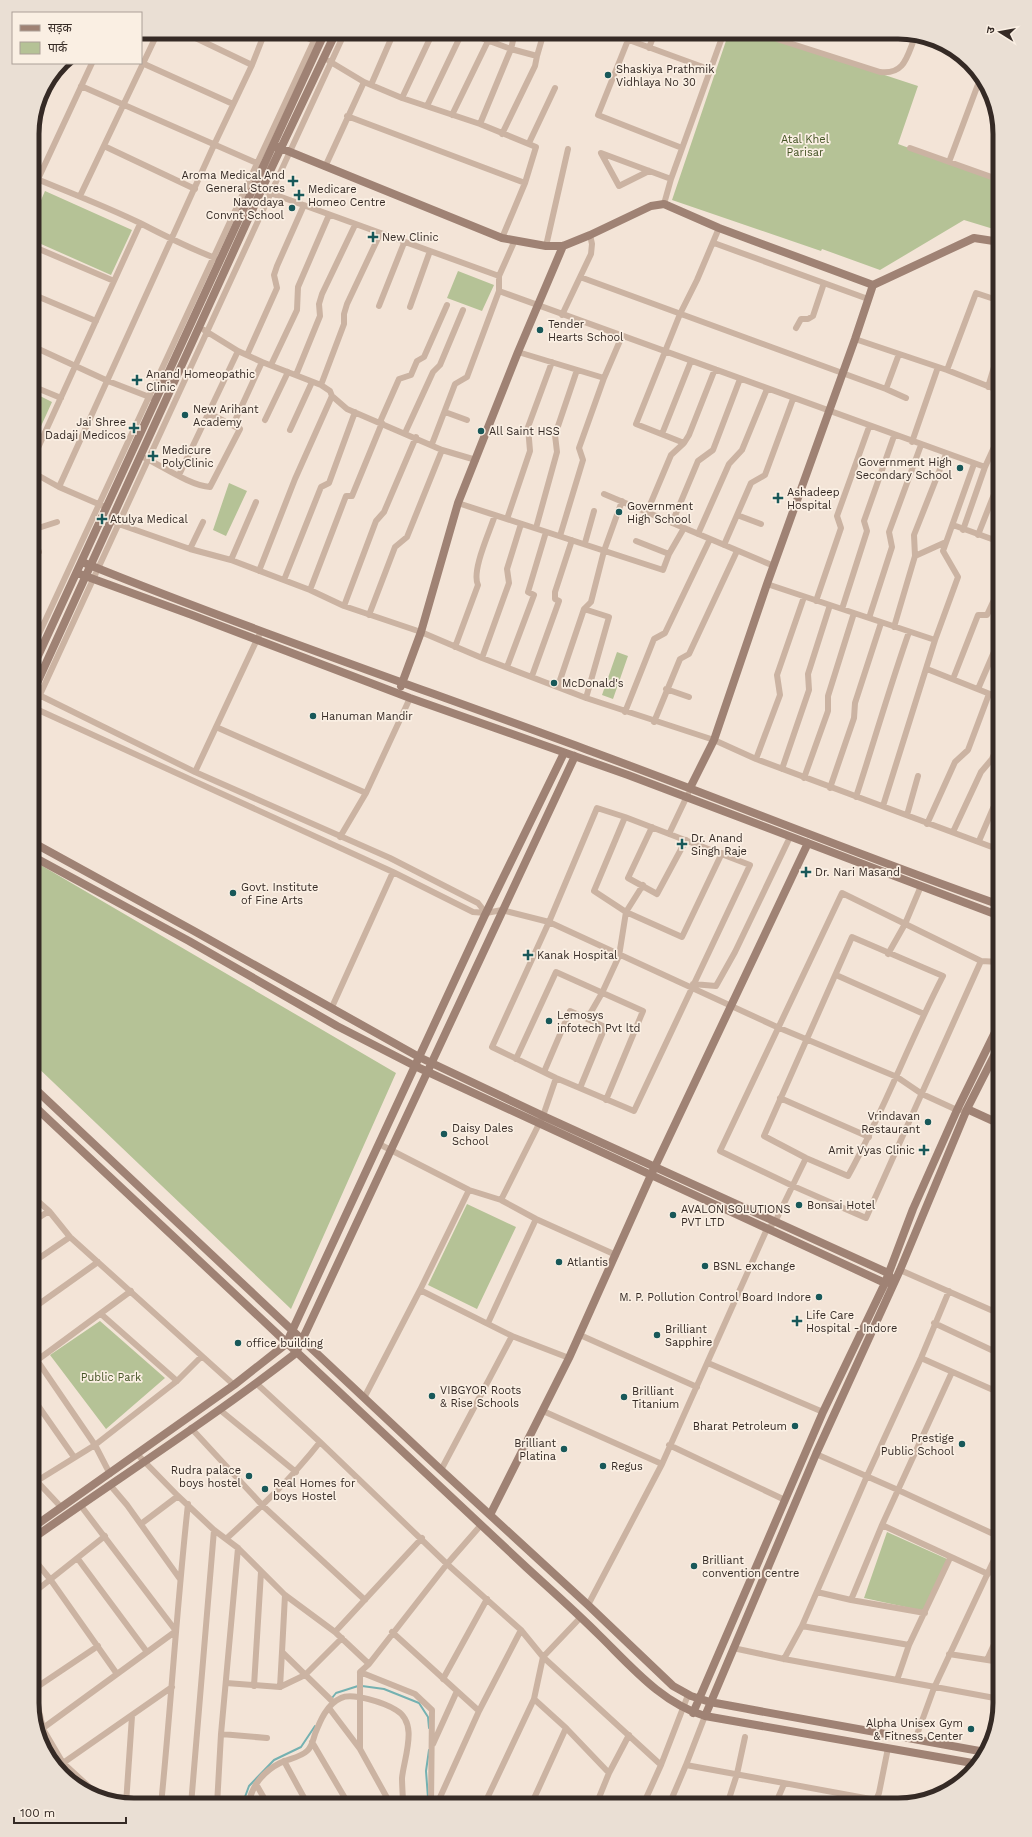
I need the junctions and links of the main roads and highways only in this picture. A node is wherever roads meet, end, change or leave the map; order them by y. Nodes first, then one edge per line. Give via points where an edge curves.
1 (319, 39) edge
2 (334, 39) edge
3 (273, 145) junction
4 (285, 150) junction
5 (264, 166) junction
6 (993, 241) edge
7 (563, 246) junction
8 (873, 284) junction
9 (86, 564) junction
10 (85, 576) junction
11 (39, 647) edge
12 (403, 683) junction
13 (39, 687) edge
14 (398, 694) junction
15 (564, 753) junction
16 (575, 756) junction
17 (690, 788) junction
18 (808, 843) junction
19 (39, 846) edge
20 (39, 860) edge
21 (993, 903) edge
22 (993, 913) edge
23 (993, 1036) edge
24 (419, 1057) junction
25 (993, 1058) edge
26 (432, 1062) junction
27 (414, 1066) junction
28 (427, 1072) junction
29 (39, 1093) edge
30 (967, 1109) junction
31 (39, 1111) edge
32 (993, 1121) edge
33 (656, 1166) junction
34 (651, 1175) junction
35 (888, 1273) junction
36 (889, 1282) junction
37 (292, 1331) junction
38 (303, 1339) junction
39 (286, 1344) junction
40 (296, 1353) junction
41 (490, 1515) junction
42 (39, 1523) edge
43 (39, 1535) edge
44 (699, 1698) junction
45 (710, 1702) junction
46 (693, 1713) junction
47 (705, 1716) junction
48 (979, 1751) edge
49 (972, 1763) edge

1 - 3 main road
2 - 4 main road via 327,60
3 - 4 main road
3 - 5 main road
4 - 5 main road
4 - 7 main road via 502,238 546,246
5 - 9 main road via 216,259 191,324 157,400 103,506
5 - 9 main road via 266,192 145,458 114,522
6 - 8 main road via 974,238
7 - 8 main road via 651,206 664,204 719,228
7 - 12 main road via 458,503 421,632
8 - 17 main road via 714,740
9 - 10 main road
9 - 12 main road via 261,632
10 - 11 main road via 42,637
10 - 13 main road
10 - 14 main road
12 - 14 main road
12 - 17 main road
14 - 15 main road
15 - 16 main road
15 - 24 main road
16 - 18 main road
16 - 26 main road
17 - 21 main road
18 - 22 main road
18 - 33 main road
19 - 24 main road
20 - 27 main road
23 - 35 main road via 907,1222
24 - 26 main road
24 - 27 main road
25 - 30 main road
26 - 28 main road
26 - 33 main road via 543,1116
27 - 28 main road
27 - 37 main road
28 - 34 main road
28 - 38 main road
29 - 37 main road
30 - 32 main road
30 - 36 main road via 900,1270
31 - 39 main road
33 - 34 main road
33 - 35 main road
34 - 36 main road
34 - 41 main road via 580,1335
35 - 36 main road
36 - 44 main road via 823,1412
36 - 45 main road
37 - 38 main road
37 - 39 main road
38 - 40 main road
38 - 41 main road
39 - 40 main road
39 - 42 main road via 234,1385
40 - 43 main road via 257,1384
40 - 46 main road via 650,1684 667,1698
41 - 44 main road via 673,1686
44 - 45 main road
44 - 46 main road
45 - 47 main road
45 - 48 main road
46 - 47 main road
47 - 49 main road

